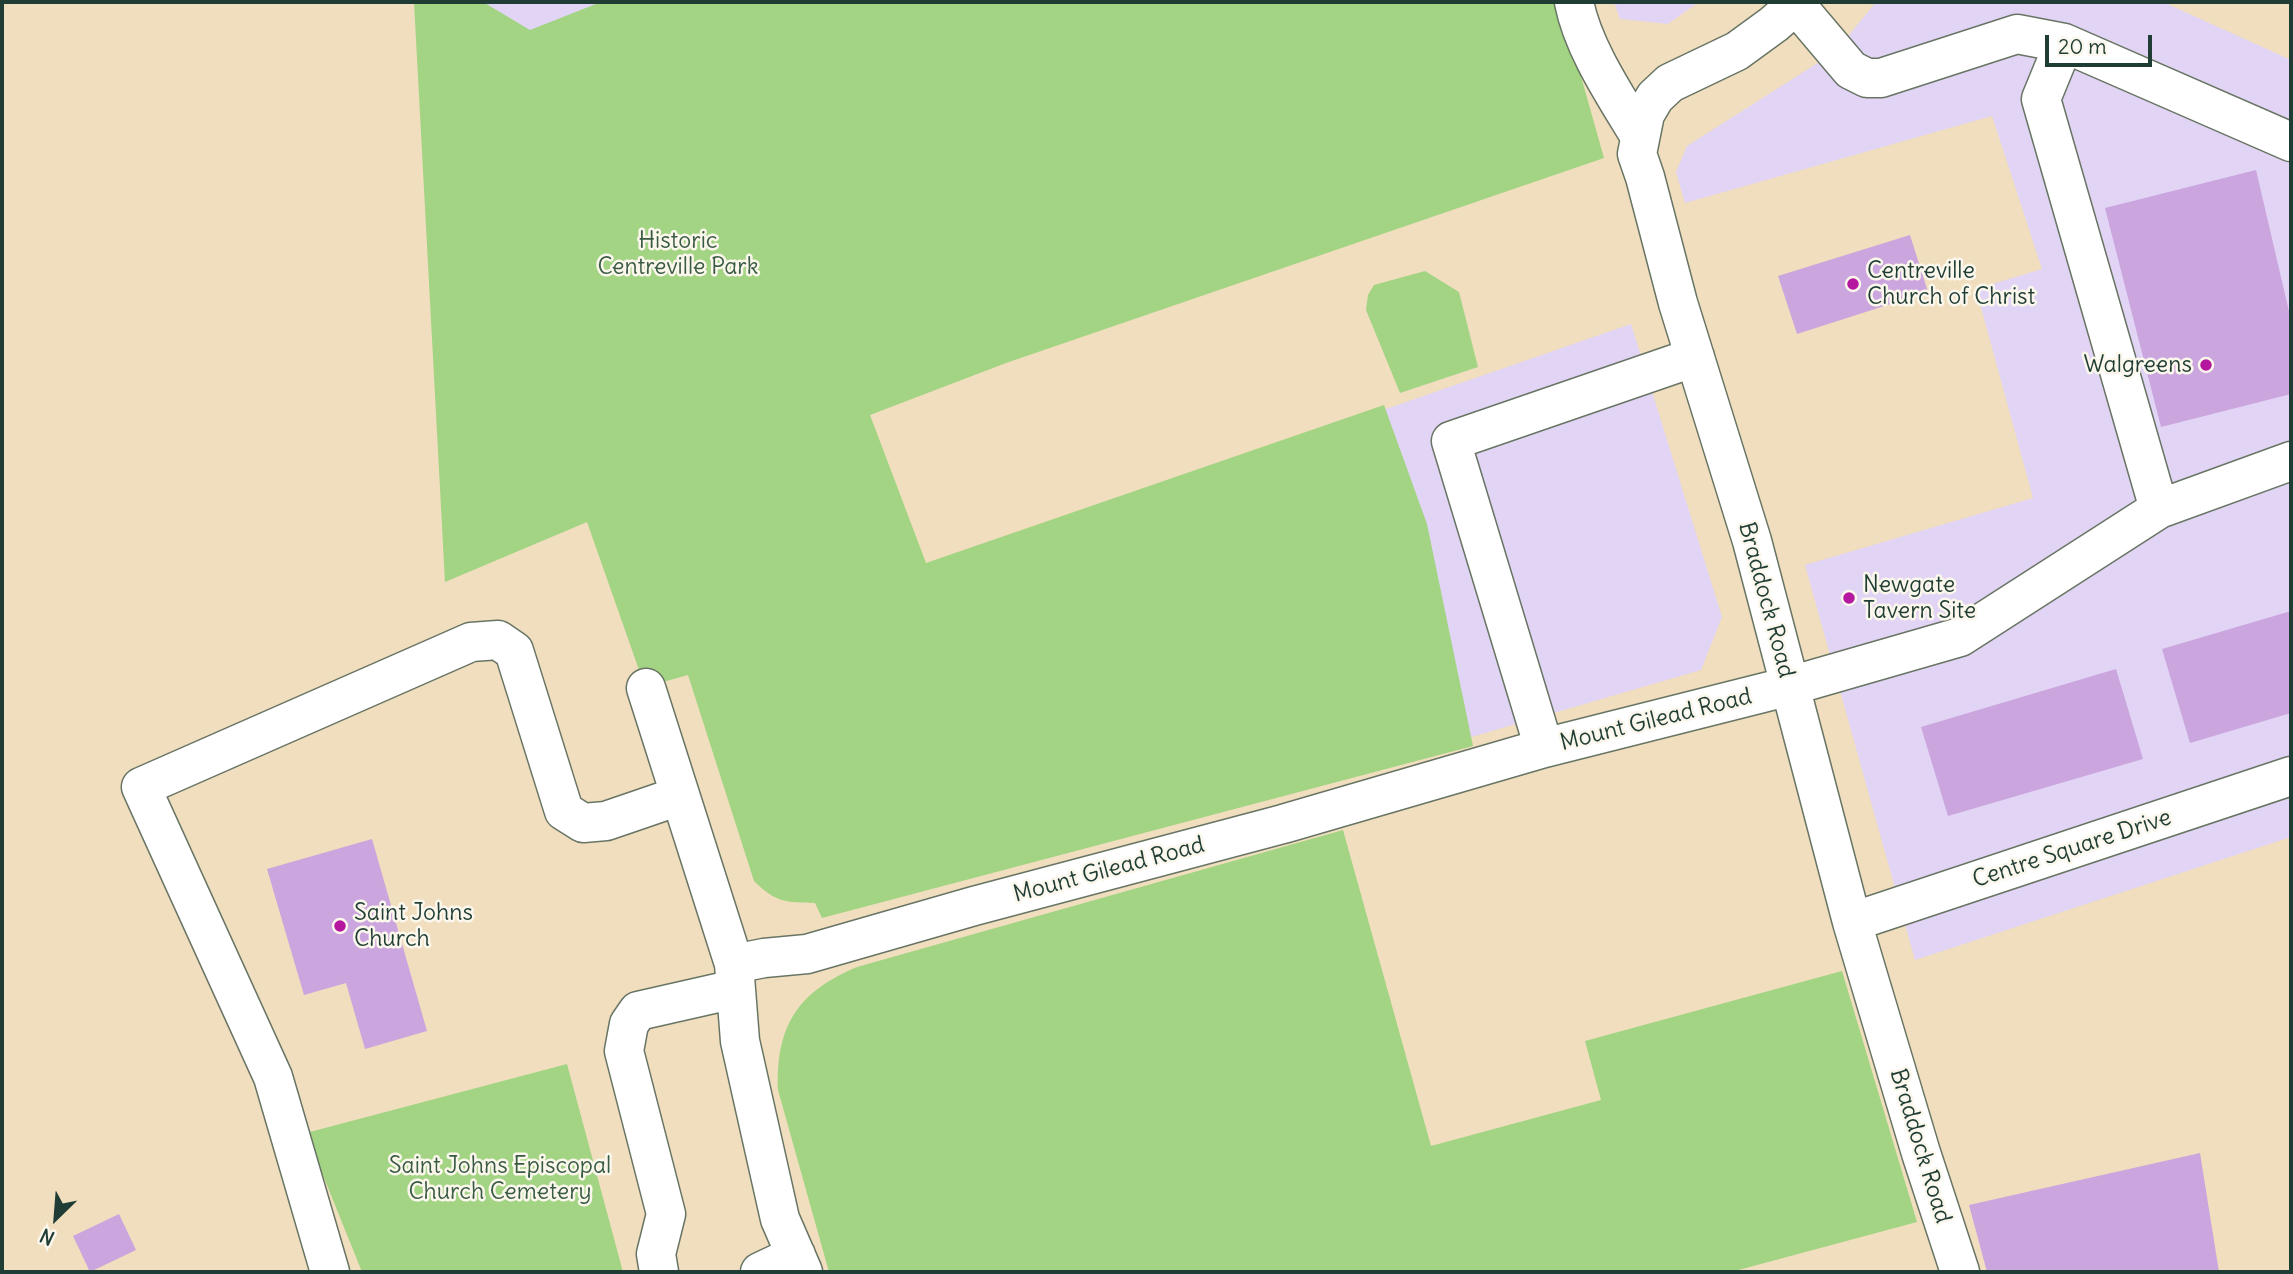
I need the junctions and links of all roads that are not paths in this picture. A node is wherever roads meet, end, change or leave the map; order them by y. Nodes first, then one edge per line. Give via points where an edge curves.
1 (1574, 2) edge
2 (1798, 3) edge
3 (2064, 43) junction
4 (1639, 135) junction
5 (2291, 142) edge
6 (1695, 357) junction
7 (2291, 461) edge
8 (2159, 509) junction
9 (1790, 686) junction
10 (646, 688) dead end
11 (1544, 748) junction
12 (2291, 775) edge
13 (679, 796) junction
14 (1852, 922) junction
15 (734, 976) junction
16 (800, 1264) edge
17 (330, 1272) edge
18 (659, 1272) edge
19 (760, 1272) edge
20 (1960, 1272) edge

1 - 4 street via 1607,83
2 - 3 street via 1851,70 1867,78 1881,78 2017,34
2 - 4 street, Braddock Road via 1737,51 1670,83 1644,114
3 - 5 street
3 - 8 street via 2041,99
4 - 6 street, Braddock Road via 1637,154
6 - 9 street, Braddock Road via 1752,541
6 - 11 street via 1451,441
7 - 8 street, Mount Gilead Road
8 - 9 street, Mount Gilead Road via 1960,637
9 - 11 street, Mount Gilead Road
9 - 14 street, Braddock Road
10 - 13 street
11 - 15 street, Mount Gilead Road
12 - 14 street, Centre Square Drive
13 - 15 street
13 - 17 street via 606,821 583,823 564,811 514,651 498,640 471,642 141,787 273,1077
14 - 20 street, Braddock Road
15 - 16 street via 740,1041 780,1219
15 - 18 street, Mount Gilead Road via 638,1012 629,1024 624,1051 666,1213 656,1254
16 - 19 street

